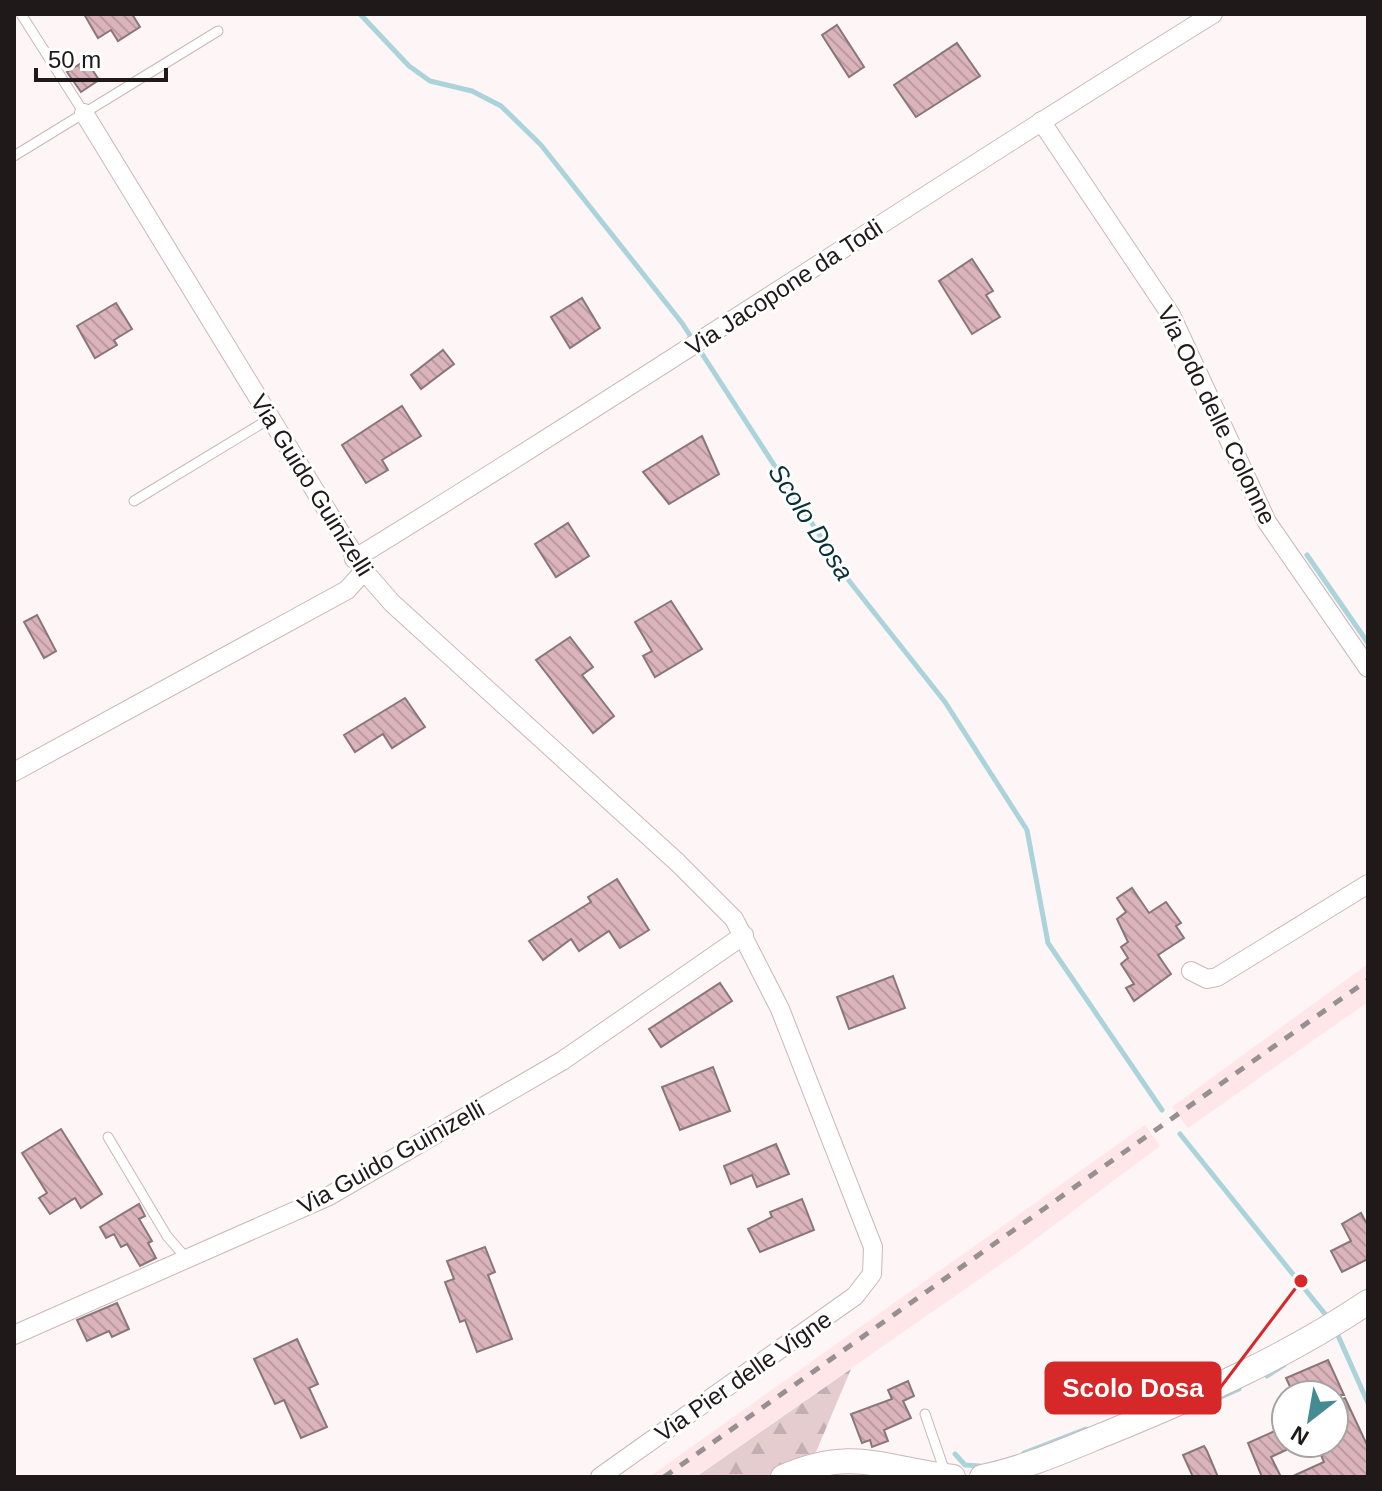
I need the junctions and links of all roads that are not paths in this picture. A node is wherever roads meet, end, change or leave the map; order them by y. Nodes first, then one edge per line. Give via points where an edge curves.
1 (21, 14) edge
2 (1213, 14) edge
3 (218, 31) dead end
4 (84, 113) junction
5 (1041, 121) junction
6 (14, 156) edge
7 (269, 419) junction
8 (134, 501) dead end
9 (359, 565) junction
10 (1368, 668) edge
11 (14, 772) edge
12 (1368, 884) edge
13 (744, 935) junction
14 (1191, 971) dead end
15 (108, 1137) dead end
16 (187, 1259) junction
17 (874, 1266) joint
18 (1368, 1302) edge
19 (14, 1335) edge
20 (925, 1414) dead end
21 (1018, 1472) edge
22 (947, 1476) edge
23 (600, 1477) edge
24 (783, 1477) edge
25 (953, 1477) edge
26 (982, 1477) edge

1 - 4 lane
2 - 5 street, Via Jacopone da Todi
3 - 4 lane
4 - 6 lane
4 - 7 street, Via Guido Guinizelli
5 - 9 street, Via Jacopone da Todi
5 - 10 street, Via Odo delle Colonne via 1171,315 1267,522
7 - 8 lane
7 - 9 street, Via Guido Guinizelli
9 - 11 street, Via Jacopone da Todi via 347,590
9 - 13 street, Via Guido Guinizelli via 392,603 722,905
12 - 14 street via 1217,977 1207,979
13 - 16 street, Via Guido Guinizelli via 548,1069 329,1196
13 - 17 street, Via Guido Guinizelli via 785,1023 873,1247
15 - 16 lane via 167,1236
16 - 19 street, Via Guido Guinizelli
17 - 23 street, Via Pier delle Vigne via 855,1296
18 - 21 street via 1326,1330 1193,1398
20 - 22 lane
21 - 26 street
22 - 24 street via 861,1460 827,1462
22 - 25 street

